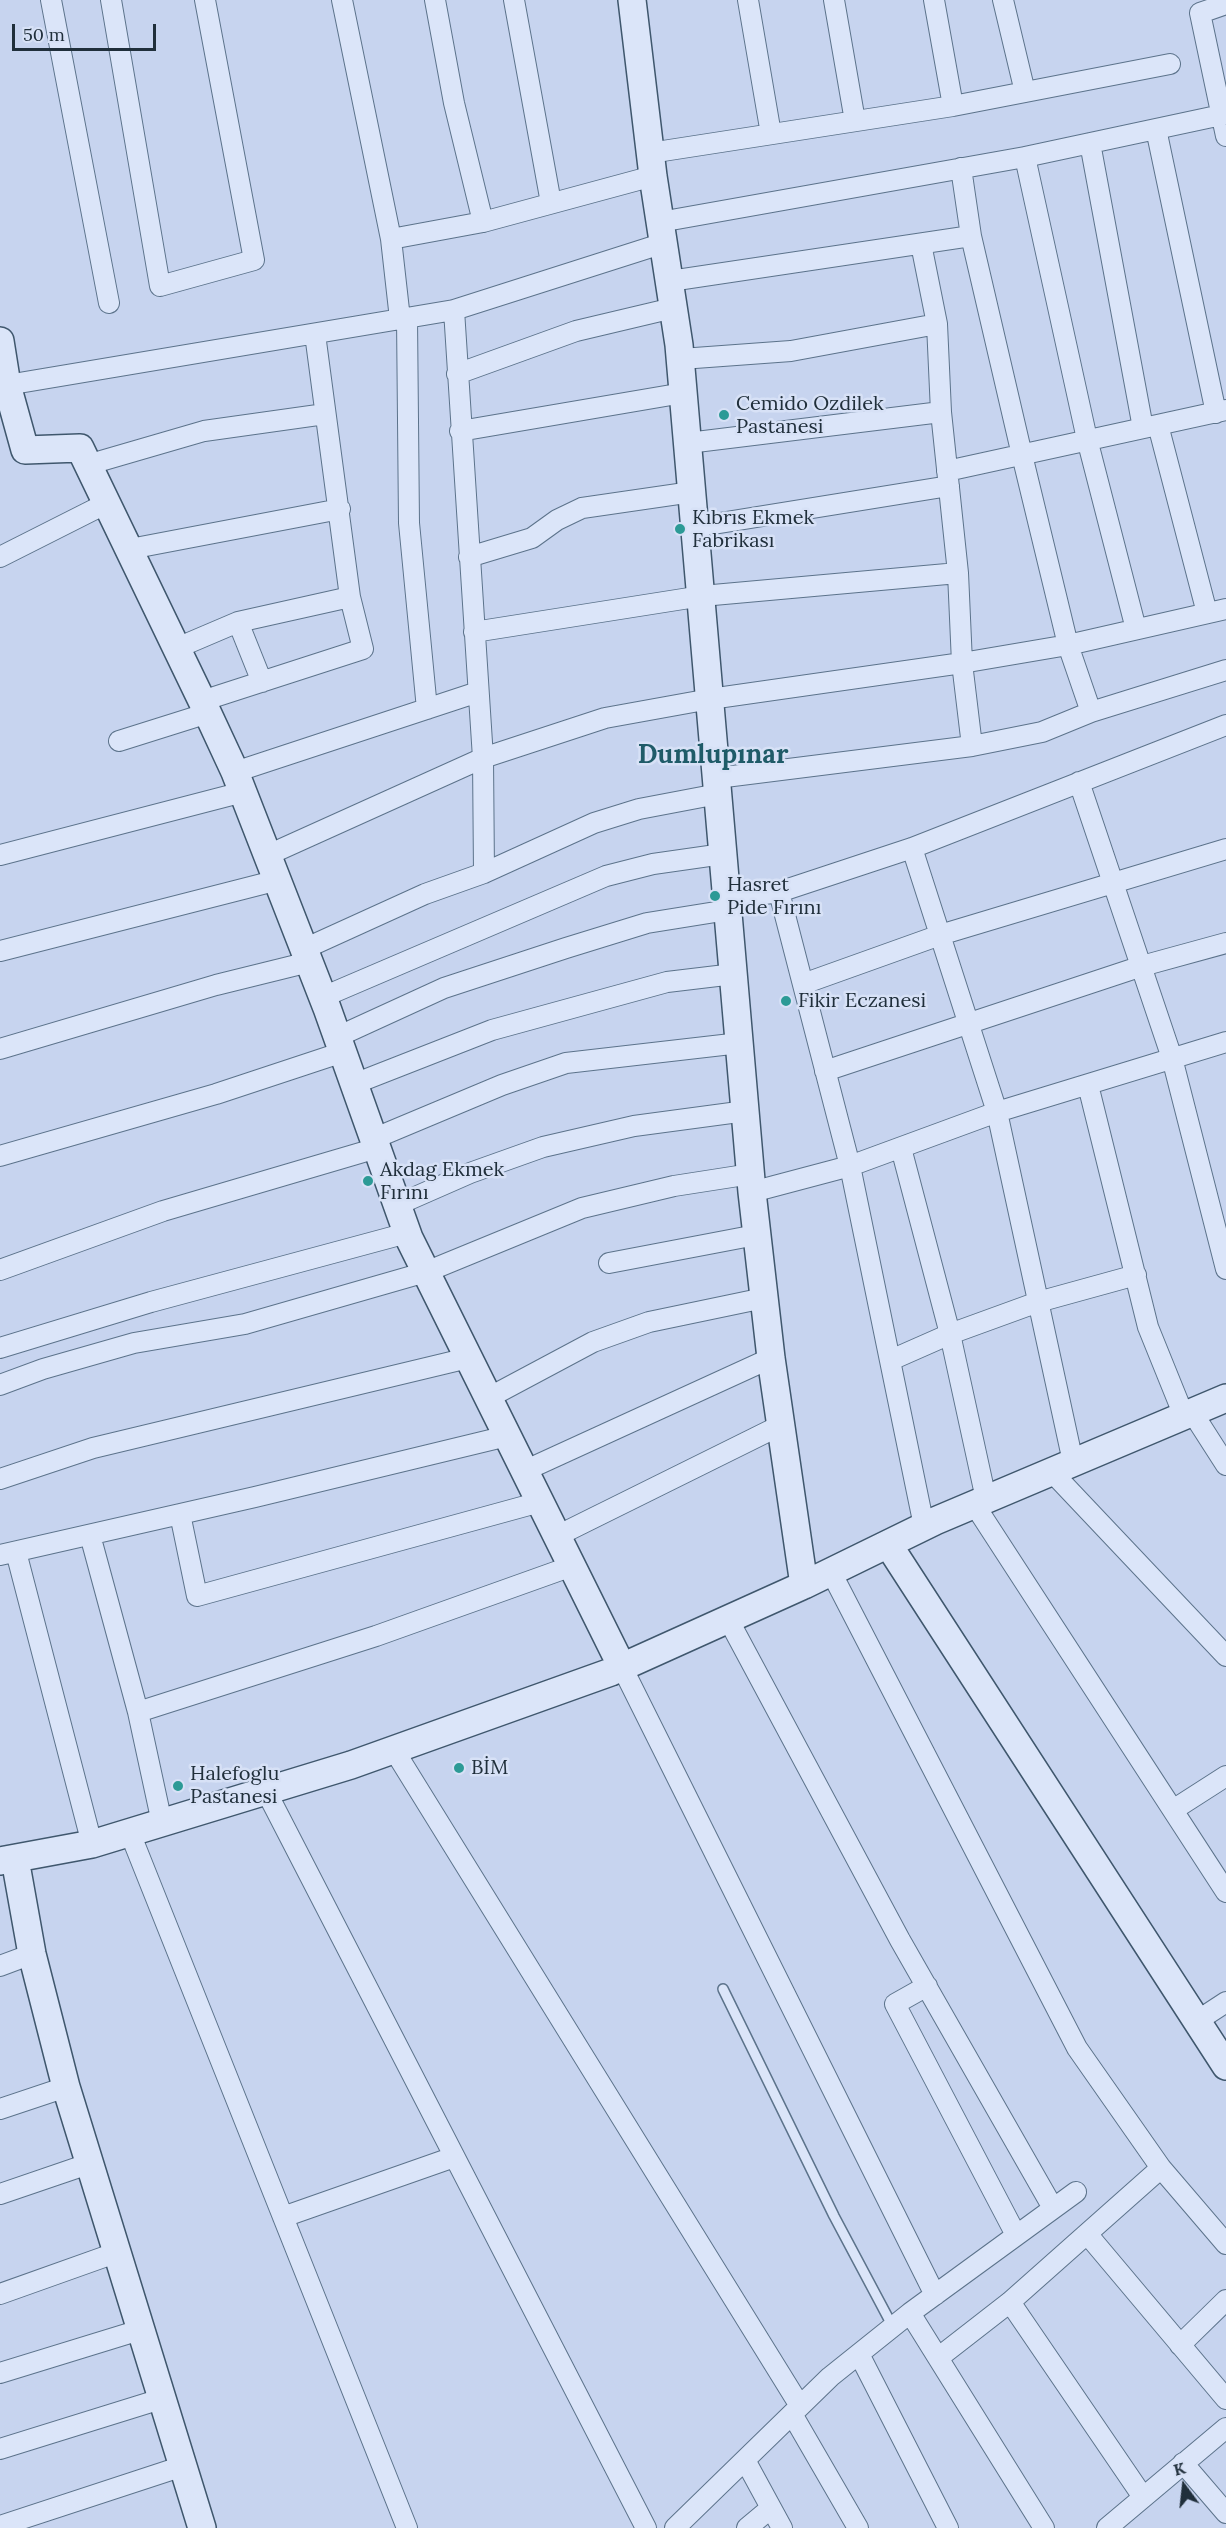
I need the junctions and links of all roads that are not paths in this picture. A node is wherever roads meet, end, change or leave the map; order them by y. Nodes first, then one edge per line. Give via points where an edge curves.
1 (51, 0) edge
2 (111, 0) edge
3 (204, 0) edge
4 (342, 0) edge
5 (435, 0) edge
6 (514, 0) edge
7 (632, 0) edge
8 (748, 0) edge
9 (834, 0) edge
10 (934, 0) edge
11 (1004, 0) edge
12 (1222, 3) edge
13 (1170, 64) dead end
14 (1025, 92) junction
15 (953, 106) junction
16 (1223, 115) edge
17 (855, 122) junction
18 (1156, 129) junction
19 (771, 134) junction
20 (1226, 136) edge
21 (1090, 143) junction
22 (1025, 158) junction
23 (652, 165) junction
24 (961, 168) junction
25 (551, 203) junction
26 (483, 222) junction
27 (662, 232) junction
28 (971, 236) junction
29 (391, 239) junction
30 (921, 244) junction
31 (670, 281) junction
32 (109, 303) dead end
33 (673, 308) junction
34 (454, 310) junction
35 (404, 318) junction
36 (937, 324) junction
37 (315, 334) junction
38 (0, 341) edge
39 (681, 359) junction
40 (457, 374) junction
41 (7, 385) junction
42 (683, 393) junction
43 (941, 412) junction
44 (1223, 413) edge
45 (325, 414) junction
46 (1150, 426) junction
47 (460, 431) junction
48 (1087, 439) junction
49 (688, 443) junction
50 (1022, 455) junction
51 (87, 465) junction
52 (948, 478) junction
53 (692, 492) junction
54 (107, 503) junction
55 (340, 509) junction
56 (695, 526) junction
57 (130, 549) junction
58 (0, 557) edge
59 (469, 557) junction
60 (958, 573) junction
61 (702, 596) junction
62 (350, 597) junction
63 (1217, 611) edge
64 (238, 622) junction
65 (1136, 629) junction
66 (474, 632) junction
67 (1068, 645) junction
68 (177, 648) junction
69 (962, 663) junction
70 (1226, 670) edge
71 (262, 682) junction
72 (478, 692) junction
73 (710, 699) junction
74 (205, 707) junction
75 (427, 709) junction
76 (1090, 712) junction
77 (1226, 726) edge
78 (119, 741) dead end
79 (972, 746) junction
80 (483, 758) junction
81 (239, 782) junction
82 (1079, 782) junction
83 (717, 786) junction
84 (912, 848) junction
85 (1226, 849) edge
86 (723, 854) junction
87 (0, 855) edge
88 (273, 868) junction
89 (484, 873) junction
90 (1113, 882) junction
91 (779, 892) junction
92 (727, 905) junction
93 (940, 935) junction
94 (1226, 943) edge
95 (0, 951) edge
96 (307, 955) junction
97 (1142, 966) junction
98 (734, 974) junction
99 (803, 984) junction
100 (323, 997) junction
101 (969, 1024) junction
102 (1226, 1042) edge
103 (740, 1043) junction
104 (340, 1045) junction
105 (0, 1049) edge
106 (1173, 1058) junction
107 (825, 1071) junction
108 (354, 1084) junction
109 (1088, 1085) junction
110 (746, 1112) junction
111 (997, 1112) junction
112 (375, 1143) junction
113 (901, 1148) junction
114 (0, 1156) edge
115 (850, 1166) junction
116 (751, 1183) junction
117 (397, 1205) junction
118 (407, 1233) junction
119 (756, 1235) junction
120 (609, 1263) dead end
121 (1226, 1269) edge
122 (0, 1270) edge
123 (426, 1272) junction
124 (1136, 1275) junction
125 (764, 1298) junction
126 (1038, 1302) junction
127 (950, 1334) junction
128 (0, 1348) edge
129 (468, 1358) junction
130 (771, 1358) junction
131 (891, 1360) junction
132 (0, 1385) edge
133 (488, 1398) junction
134 (1226, 1398) edge
135 (1188, 1414) junction
136 (781, 1425) junction
137 (507, 1436) junction
138 (1226, 1465) edge
139 (1062, 1467) junction
140 (524, 1471) junction
141 (0, 1479) edge
142 (980, 1501) junction
143 (540, 1502) junction
144 (180, 1514) junction
145 (924, 1526) junction
146 (90, 1535) junction
147 (557, 1536) junction
148 (888, 1544) junction
149 (8, 1553) edge
150 (572, 1566) junction
151 (831, 1572) junction
152 (804, 1585) junction
153 (728, 1619) junction
154 (1226, 1656) edge
155 (622, 1667) junction
156 (138, 1712) junction
157 (394, 1750) junction
158 (1226, 1776) edge
159 (266, 1791) junction
160 (1173, 1810) junction
161 (162, 1823) junction
162 (130, 1833) junction
163 (92, 1844) junction
164 (7, 1860) edge
165 (1226, 1892) edge
166 (32, 1954) junction
167 (0, 1966) edge
168 (927, 1986) junction
169 (723, 1989) dead end
170 (1226, 2002) edge
171 (1197, 2021) junction
172 (1226, 2066) edge
173 (66, 2086) junction
174 (0, 2109) edge
175 (454, 2157) junction
176 (91, 2163) junction
177 (1161, 2168) junction
178 (1076, 2192) dead end
179 (0, 2194) edge
180 (1053, 2208) junction
181 (283, 2217) junction
182 (1016, 2235) junction
183 (1088, 2235) junction
184 (1226, 2244) edge
185 (118, 2252) junction
186 (0, 2294) edge
187 (935, 2295) junction
188 (1226, 2300) edge
189 (1010, 2302) junction
190 (910, 2313) junction
191 (893, 2327) junction
192 (143, 2329) junction
193 (1180, 2345) junction
194 (859, 2354) junction
195 (938, 2358) junction
196 (0, 2373) edge
197 (164, 2398) junction
198 (1226, 2399) edge
199 (796, 2410) junction
200 (1226, 2427) edge
201 (0, 2449) edge
202 (745, 2460) junction
203 (1183, 2463) junction
204 (183, 2466) junction
205 (1143, 2497) junction
206 (771, 2508) junction
207 (1226, 2513) edge
208 (686, 2524) edge
209 (0, 2526) edge
210 (202, 2528) edge
211 (407, 2528) edge
212 (646, 2528) edge
213 (747, 2528) edge
214 (782, 2528) edge
215 (858, 2528) edge
216 (948, 2528) edge
217 (1044, 2528) edge
218 (1107, 2528) edge

1 - 32 street
2 - 3 street via 160,286 254,260
4 - 29 street
5 - 26 street via 454,103
6 - 25 street
7 - 23 main road
8 - 19 street
9 - 17 street
10 - 15 street
11 - 14 street
12 - 16 street via 1200,13
13 - 14 street
14 - 15 street
15 - 17 street
16 - 18 street
16 - 20 street
17 - 19 street
18 - 21 street
18 - 44 street
19 - 23 street
21 - 22 street
21 - 46 street
22 - 24 street
22 - 48 street
23 - 25 street
23 - 27 main road
24 - 27 street
24 - 28 street
25 - 26 street
26 - 29 street
27 - 31 main road
27 - 34 street
28 - 30 street
28 - 50 street
29 - 35 street
30 - 31 street
30 - 36 street
31 - 33 main road
33 - 39 main road
33 - 40 street via 576,331
34 - 35 street
34 - 40 street
35 - 37 street
35 - 75 street via 409,523
36 - 39 street via 791,351
36 - 43 street
37 - 41 street
37 - 45 street
38 - 41 main road
39 - 42 main road
40 - 47 street
41 - 51 main road via 25,450 81,448
42 - 47 street
42 - 49 main road
43 - 49 street
43 - 52 street
44 - 46 street
45 - 51 street via 204,430
45 - 55 street
46 - 48 street
46 - 63 street
47 - 59 street
48 - 50 street
48 - 65 street
49 - 53 main road
50 - 52 street
50 - 67 street
51 - 54 main road
52 - 56 street
52 - 60 street
53 - 56 main road
53 - 59 street via 582,508 532,538
54 - 57 main road
54 - 58 street
55 - 57 street
55 - 62 street
56 - 61 main road
57 - 68 main road
59 - 66 street
60 - 61 street
60 - 69 street
61 - 66 street
61 - 73 main road
62 - 64 street
62 - 71 street via 363,649
63 - 65 street
64 - 68 street
64 - 71 street
65 - 67 street
66 - 72 street
67 - 69 street
67 - 76 street
68 - 74 main road
69 - 73 street
69 - 79 street
70 - 76 street
71 - 74 street
72 - 75 street
72 - 80 street
73 - 80 street via 605,718
73 - 83 main road
74 - 78 street
74 - 81 main road
75 - 81 street
76 - 79 street via 1042,732
77 - 82 street
79 - 83 street
80 - 88 street
80 - 89 street
81 - 87 street
81 - 88 main road
82 - 84 street
82 - 90 street
83 - 86 main road
83 - 89 street via 594,823
84 - 91 street
84 - 93 street
85 - 90 street
86 - 92 main road
86 - 100 street via 653,864 606,876
88 - 95 street
88 - 96 main road
89 - 96 street via 425,894
90 - 93 street
90 - 97 street
91 - 92 street
91 - 99 street
92 - 98 main road
92 - 104 street via 647,923 444,988
93 - 99 street
93 - 101 street
94 - 97 street
96 - 100 main road
96 - 105 street
97 - 101 street
97 - 106 street
98 - 103 main road
98 - 108 street via 667,982 526,1020
99 - 107 street
100 - 104 main road
101 - 107 street
101 - 111 street
102 - 106 street
103 - 110 main road
103 - 112 street via 566,1063 502,1085
104 - 108 main road
104 - 114 street via 216,1094
106 - 109 street
106 - 121 street
107 - 115 street
108 - 112 main road
109 - 111 street
109 - 124 street
110 - 116 main road
110 - 117 street via 634,1126 543,1147
111 - 113 street
111 - 126 street
112 - 117 main road
112 - 122 street via 163,1211
113 - 115 street
113 - 127 street
115 - 116 street
115 - 131 street
116 - 119 main road
116 - 123 street via 674,1186 582,1208
117 - 118 main road
118 - 123 main road
118 - 128 street via 151,1302
119 - 120 street
119 - 125 main road
123 - 129 main road
123 - 132 street via 245,1324 134,1343
124 - 126 street
124 - 135 street via 1148,1328
125 - 130 main road
125 - 133 street via 649,1322 593,1342
126 - 127 street
126 - 139 street
127 - 131 street
127 - 142 street
129 - 133 main road
129 - 141 street via 93,1448
130 - 136 main road
130 - 140 street
131 - 145 street
133 - 137 main road
134 - 135 main road
135 - 138 street
135 - 139 main road
136 - 147 street
136 - 152 main road
137 - 140 main road
137 - 144 street
139 - 142 main road
139 - 154 street
140 - 143 main road
142 - 145 main road
142 - 160 street
143 - 144 street via 197,1596
143 - 147 main road
144 - 146 street
145 - 148 main road
146 - 149 street
146 - 156 street
147 - 150 main road
148 - 151 main road
148 - 171 main road
149 - 163 street
150 - 155 main road
150 - 156 street via 376,1636
151 - 152 main road
151 - 177 street via 1077,2048
152 - 153 main road
153 - 155 main road
153 - 168 street
155 - 157 main road
155 - 187 street
156 - 161 street
157 - 159 main road
157 - 199 street
158 - 160 street
159 - 161 main road
159 - 175 street
160 - 165 street
161 - 162 main road
162 - 163 main road
162 - 181 street
163 - 164 main road
164 - 166 main road
166 - 167 street
166 - 173 main road
168 - 180 street
168 - 182 street via 895,2004
169 - 191 lane
170 - 171 street
171 - 172 main road
173 - 174 street
173 - 176 main road
175 - 181 street
175 - 212 street
176 - 179 street
176 - 185 main road
177 - 183 street
177 - 184 street
178 - 180 street
180 - 182 street
181 - 211 street
182 - 187 street
183 - 189 street
183 - 193 street
185 - 186 street
185 - 192 main road
187 - 190 street
188 - 193 street
189 - 195 street
189 - 205 street
190 - 191 street
190 - 195 street
191 - 194 street
192 - 196 street
192 - 197 main road
193 - 198 street
194 - 199 street
194 - 216 street
195 - 217 street
197 - 201 street
197 - 204 main road
199 - 202 street
199 - 215 street
200 - 203 street
202 - 206 street
202 - 208 street
203 - 205 street
203 - 207 street
204 - 209 street
204 - 210 main road
205 - 218 street
206 - 213 street
206 - 214 street

